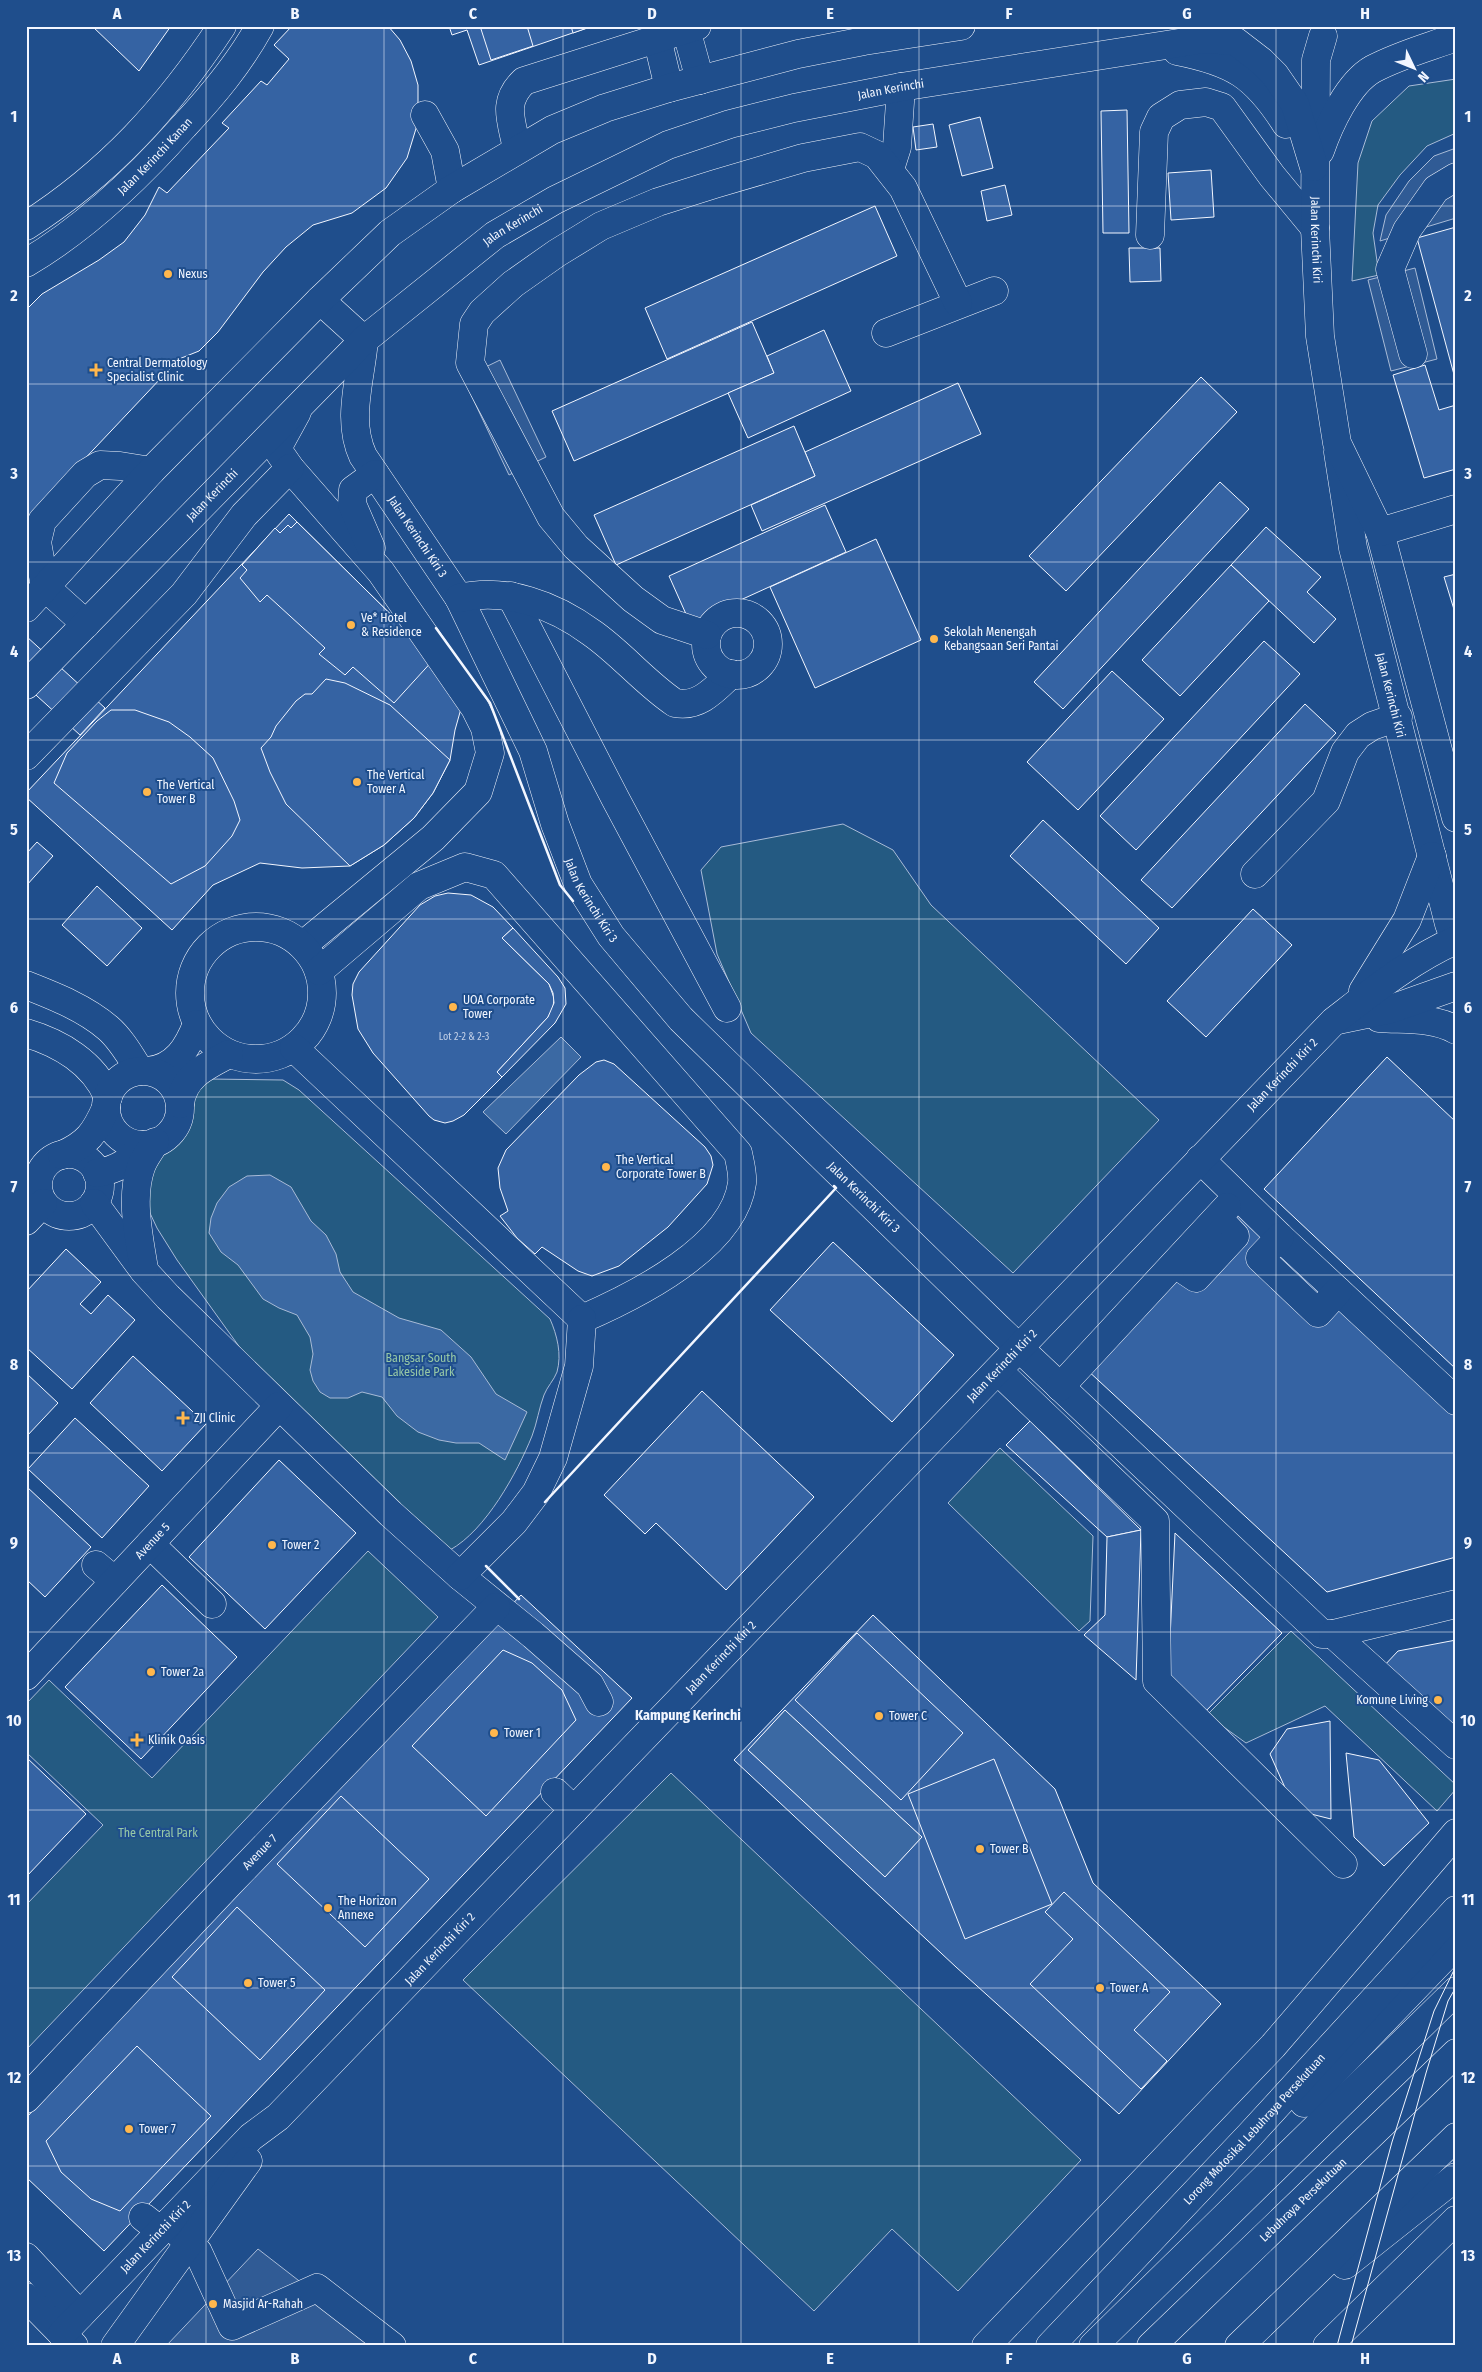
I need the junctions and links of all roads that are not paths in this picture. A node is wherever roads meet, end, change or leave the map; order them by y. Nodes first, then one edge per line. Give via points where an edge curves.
1 (222, 26) edge
2 (260, 26) edge
3 (960, 26) edge
4 (692, 28) edge
5 (1328, 31) edge
6 (657, 38) junction
7 (1456, 38) edge
8 (700, 80) junction
9 (901, 87) junction
10 (669, 88) junction
11 (425, 115) dead end
12 (517, 149) junction
13 (119, 154) junction
14 (1314, 167) junction
15 (890, 169) junction
16 (139, 175) junction
17 (1456, 177) edge
18 (452, 189) junction
19 (26, 226) edge
20 (1315, 228) junction
21 (1150, 235) dead end
22 (26, 263) edge
23 (994, 290) dead end
24 (320, 300) junction
25 (958, 303) junction
26 (886, 333) dead end
27 (364, 340) junction
28 (1413, 354) dead end
29 (302, 402) junction
30 (1337, 442) junction
31 (290, 468) junction
32 (150, 472) junction
33 (375, 474) junction
34 (1456, 508) edge
35 (1380, 532) junction
36 (381, 572) junction
37 (45, 587) junction
38 (511, 596) junction
39 (458, 598) junction
40 (26, 608) edge
41 (86, 624) junction
42 (707, 635) junction
43 (731, 674) junction
44 (26, 686) edge
45 (1398, 718) junction
46 (26, 756) edge
47 (1456, 818) edge
48 (1432, 856) junction
49 (1255, 874) dead end
50 (1455, 941) edge
51 (303, 946) junction
52 (319, 970) junction
53 (26, 984) edge
54 (1456, 986) edge
55 (727, 1008) dead end
56 (1349, 1015) junction
57 (197, 1024) junction
58 (1456, 1030) edge
59 (26, 1033) edge
60 (294, 1048) junction
61 (229, 1054) junction
62 (144, 1071) junction
63 (107, 1102) junction
64 (180, 1104) junction
65 (149, 1144) junction
66 (62, 1155) junction
67 (1200, 1159) junction
68 (97, 1173) junction
69 (94, 1202) junction
70 (35, 1212) edge
71 (1223, 1212) dead end
72 (144, 1271) junction
73 (582, 1319) junction
74 (1019, 1347) junction
75 (998, 1371) junction
76 (1060, 1387) junction
77 (1456, 1401) edge
78 (279, 1406) junction
79 (150, 1544) junction
80 (460, 1576) junction
81 (212, 1604) dead end
82 (1456, 1604) edge
83 (496, 1607) junction
84 (1333, 1634) junction
85 (26, 1676) edge
86 (599, 1702) dead end
87 (1456, 1745) edge
88 (1456, 1834) edge
89 (1456, 1862) edge
90 (1343, 1864) dead end
91 (1456, 1888) edge
92 (1456, 1910) edge
93 (1456, 1945) edge
94 (1456, 1990) edge
95 (1273, 2046) junction
96 (1456, 2053) edge
97 (1297, 2058) dead end
98 (26, 2099) edge
99 (278, 2117) junction
100 (1456, 2137) edge
101 (1456, 2177) edge
102 (1456, 2196) edge
103 (158, 2224) junction
104 (1451, 2225) edge
105 (189, 2242) junction
106 (26, 2257) edge
107 (26, 2297) edge
108 (1142, 2298) junction
109 (72, 2332) edge
110 (115, 2346) edge
111 (392, 2346) edge
112 (986, 2346) edge
113 (1050, 2346) edge
114 (1093, 2346) edge
115 (1151, 2346) edge
116 (1239, 2346) edge
117 (1244, 2346) edge
118 (1327, 2346) edge

1 - 13 main road via 168,102
2 - 16 main road, Jalan Kerinchi Kanan via 225,82
3 - 8 main road via 798,54
4 - 6 main road
4 - 8 main road
5 - 14 main road, Jalan Kerinchi Kiri via 1316,60
6 - 10 main road
6 - 12 main road via 524,81 509,101
7 - 14 main road via 1372,70 1350,93 1326,134
8 - 10 main road
9 - 14 main road, Jalan Kerinchi via 1153,46 1209,58 1248,76 1272,102
9 - 15 main road via 897,147
9 - 27 main road, Jalan Kerinchi via 730,124 642,157 555,200 495,235
10 - 12 main road via 605,108
11 - 18 main road via 445,151
12 - 18 main road
13 - 16 main road
13 - 19 main road via 68,198
14 - 20 main road, Jalan Kerinchi Kiri
15 - 25 main road via 903,188
15 - 42 main road via 872,151 853,147 803,158 658,202 601,226 556,253 513,284 482,312 474,324 470,363 552,517 576,548 632,599 662,620
16 - 22 main road, Jalan Kerinchi Kanan via 92,217
17 - 28 main road via 1436,189 1400,243 1390,269
18 - 24 main road via 390,233
20 - 21 main road via 1222,108 1206,102 1180,105 1162,117 1154,132
20 - 30 main road, Jalan Kerinchi Kiri via 1320,336
23 - 25 main road
24 - 27 main road
24 - 32 main road
25 - 26 main road
27 - 29 main road, Jalan Kerinchi
27 - 33 main road, Jalan Kerinchi Kiri 3 via 357,385 356,440
29 - 31 main road via 280,443 279,452
29 - 41 main road, Jalan Kerinchi
30 - 35 main road, Jalan Kerinchi Kiri
30 - 45 main road, Jalan Kerinchi Kiri via 1353,548
31 - 36 main road
31 - 46 main road via 244,515 184,594
32 - 37 main road
32 - 37 main road via 100,465 85,474 42,521 37,542
33 - 36 main road via 353,490 352,504
33 - 39 main road, Jalan Kerinchi Kiri 3
34 - 35 main road
35 - 47 main road, Jalan Kerinchi Kiri
36 - 51 main road via 475,708 485,728 490,753 478,792 439,832
37 - 40 main road
37 - 41 main road
38 - 39 main road via 478,593
38 - 43 main road via 566,616 593,633 674,703 698,701
38 - 55 main road
39 - 74 main road, Jalan Kerinchi Kiri 3 via 533,751 555,824 578,884 598,924 681,1019 781,1122
41 - 44 main road, Jalan Kerinchi
42 - 43 main road via 707,650 713,664
42 - 43 main road via 719,618 738,612 758,619 764,627 768,637 766,657 752,672
45 - 48 main road, Jalan Kerinchi Kiri
45 - 49 main road via 1372,726 1358,736 1345,752 1326,801
48 - 50 main road, Jalan Kerinchi Kiri
48 - 56 main road via 1407,920
50 - 56 main road via 1420,959
51 - 52 main road
51 - 57 main road via 287,934 249,927 230,932 213,943 199,960 191,980 190,1002
52 - 60 main road via 322,996 318,1016 308,1034
52 - 73 main road via 419,886 465,866 494,875 738,1153 742,1184 736,1204 706,1244 640,1291
53 - 62 main road via 65,1001 108,1028
54 - 56 main road via 1391,1009
56 - 58 main road via 1431,1021
56 - 67 main road, Jalan Kerinchi Kiri 2
57 - 61 main road via 210,1042
57 - 62 main road via 189,1045 180,1055 165,1066
59 - 63 main road via 48,1039 89,1066 102,1084
60 - 61 main road via 273,1057 251,1060
60 - 73 main road
61 - 64 main road via 199,1070 188,1081
62 - 63 main road via 129,1073 120,1079
62 - 64 main road via 158,1073 173,1086
63 - 65 main road via 113,1130 121,1138
63 - 66 main road via 91,1136 80,1147
64 - 65 main road via 174,1128 166,1137
65 - 68 main road via 118,1169
65 - 72 main road via 141,1166 137,1202
66 - 68 main road via 83,1158
66 - 70 main road via 44,1166 39,1174
67 - 74 main road, Jalan Kerinchi Kiri 2
67 - 77 main road
68 - 69 main road via 100,1183
69 - 70 main road via 87,1210 69,1216
69 - 72 main road
71 - 76 main road
72 - 78 main road
73 - 80 main road via 580,1366 553,1458 536,1493 514,1522
74 - 75 main road, Jalan Kerinchi Kiri 2
74 - 76 main road, Jalan Kerinchi Kiri 3
75 - 90 main road via 1155,1521 1157,1681
75 - 99 main road, Jalan Kerinchi Kiri 2 via 565,1801
76 - 84 main road, Jalan Kerinchi Kiri 3 via 1322,1634
78 - 79 main road, Avenue 5
78 - 80 main road
79 - 81 main road
79 - 85 main road, Avenue 5 via 105,1573
80 - 83 main road
82 - 84 main road
83 - 86 main road via 590,1685
83 - 98 main road, Avenue 7
84 - 87 main road, Jalan Kerinchi Kiri 3
88 - 95 main road
89 - 95 main road
91 - 97 main road
92 - 113 main road, Lorong Motosikal Lebuhraya Persekutuan via 1249,2136
93 - 108 main road via 1161,2251
94 - 108 main road
95 - 112 main road
96 - 115 main road, Lebuhraya Persekutuan
99 - 103 main road, Jalan Kerinchi Kiri 2 via 258,2130
99 - 105 main road via 269,2140 243,2167
100 - 116 main road
101 - 117 main road
102 - 104 main road
103 - 105 main road
103 - 109 main road, Jalan Kerinchi Kiri 2
104 - 118 main road
105 - 110 main road
105 - 111 main road via 198,2252 232,2326 317,2288
106 - 109 main road
107 - 109 main road
108 - 114 main road

